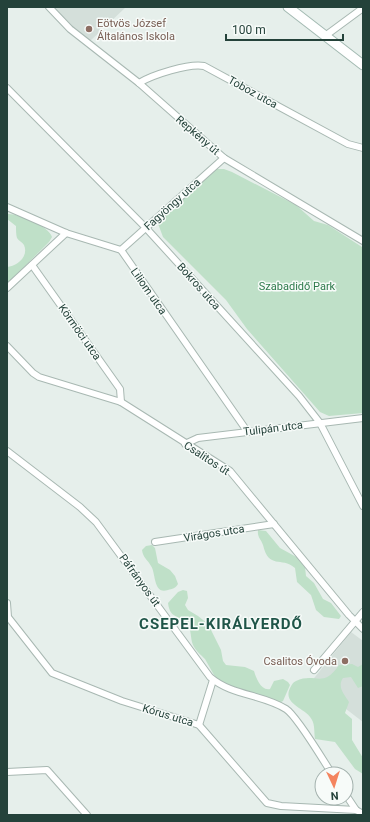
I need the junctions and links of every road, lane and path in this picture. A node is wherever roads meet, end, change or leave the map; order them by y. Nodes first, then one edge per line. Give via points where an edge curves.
1 (49, 7) edge
2 (288, 7) edge
3 (363, 8) edge
4 (325, 36) junction
5 (363, 65) edge
6 (139, 83) junction
7 (7, 88) edge
8 (363, 148) edge
9 (224, 158) junction
10 (7, 207) edge
11 (146, 228) junction
12 (66, 233) junction
13 (363, 241) edge
14 (121, 250) junction
15 (32, 265) junction
16 (7, 288) edge
17 (7, 346) edge
18 (121, 402) junction
19 (363, 418) edge
20 (320, 423) junction
21 (247, 431) junction
22 (185, 444) junction
23 (7, 451) edge
24 (363, 506) edge
25 (274, 524) junction
26 (154, 542) dead end
27 (7, 603) edge
28 (363, 612) edge
29 (7, 617) edge
30 (354, 621) junction
31 (363, 629) edge
32 (314, 670) dead end
33 (214, 680) junction
34 (199, 725) junction
35 (327, 766) edge
36 (7, 772) edge
37 (353, 806) edge
38 (356, 810) junction
39 (363, 814) edge
40 (87, 815) edge

1 - 6 street, Repkény út via 70,29
2 - 4 street
3 - 4 street
4 - 5 street
6 - 8 street, Toboz utca via 189,66 204,66 348,144
6 - 9 street, Repkény út
7 - 11 street, Bokros utca
9 - 11 street, Fagyöngy utca
9 - 13 street, Repkény út
10 - 12 street
11 - 14 street, Fagyöngy utca
11 - 20 street, Bokros utca via 299,396
12 - 14 street
12 - 15 street
14 - 21 street, Liliom utca
15 - 16 street
15 - 18 street, Körmöci utca via 120,390
17 - 18 street, Csalitos út via 40,377
18 - 22 street, Csalitos út
19 - 20 street, Tulipán utca
20 - 21 street, Tulipán utca
20 - 24 street, Bokros utca
21 - 22 street, Tulipán utca via 198,438
22 - 25 street, Csalitos út via 230,471
23 - 33 street, Páfrányos út via 96,522
25 - 26 street, Virágos utca
25 - 30 street, Csalitos út
27 - 29 street, Kórus utca
28 - 30 street
29 - 34 street, Kórus utca via 52,673 122,702
30 - 31 street, Csalitos út
30 - 32 street
33 - 34 street
33 - 35 street, Páfrányos út via 228,689 287,709
34 - 38 street, Kórus utca via 268,803
36 - 40 street via 47,770
37 - 38 street
38 - 39 street, Kórus utca

